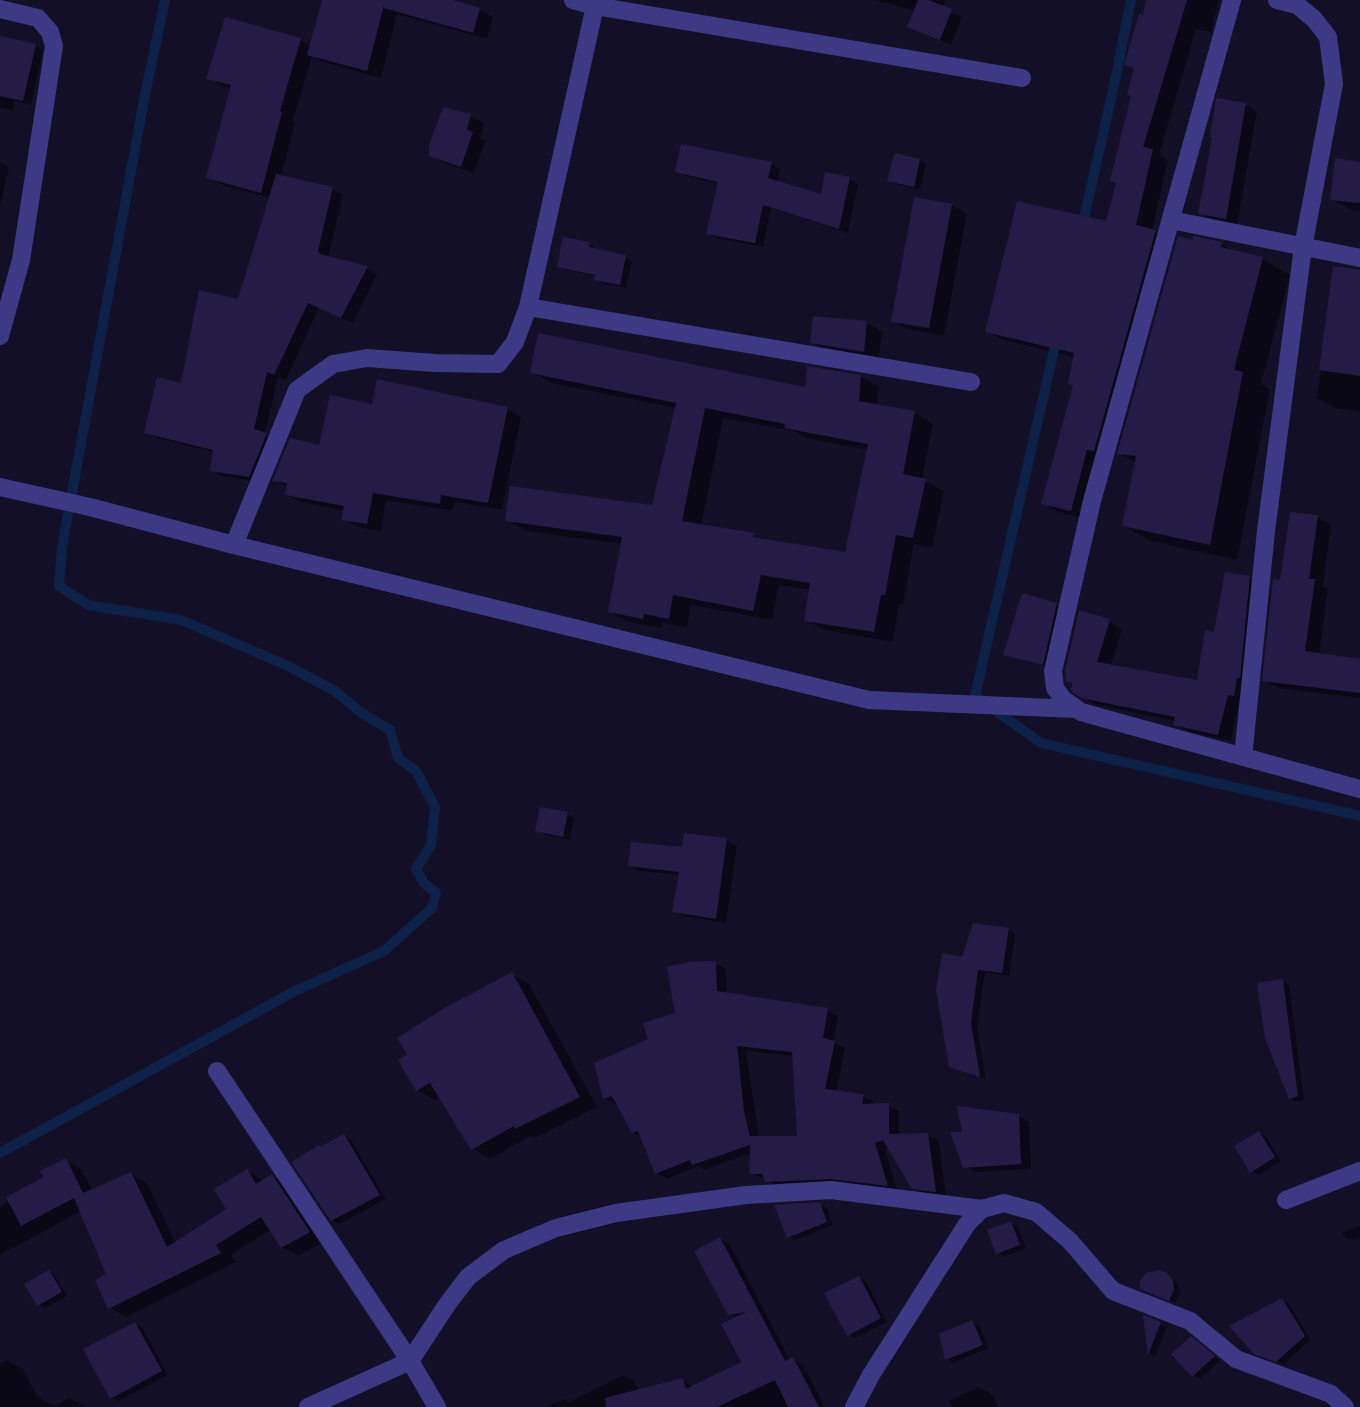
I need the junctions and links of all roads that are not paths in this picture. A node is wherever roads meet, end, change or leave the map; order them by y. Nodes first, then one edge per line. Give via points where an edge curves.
1 (573, 0) edge
2 (1232, 0) edge
3 (1277, 0) edge
4 (595, 6) junction
5 (0, 9) edge
6 (1022, 78) dead end
7 (1171, 220) junction
8 (1303, 247) junction
9 (1360, 258) edge
10 (528, 307) junction
11 (0, 336) edge
12 (971, 382) dead end
13 (3, 488) edge
14 (234, 545) junction
15 (1076, 709) junction
16 (1243, 757) junction
17 (1360, 789) edge
18 (217, 1071) dead end
19 (1360, 1171) edge
20 (1286, 1200) dead end
21 (982, 1209) junction
22 (410, 1361) junction
23 (308, 1407) edge
24 (437, 1407) edge
25 (854, 1407) edge
26 (1345, 1407) edge

1 - 4 street
2 - 7 street
3 - 8 street via 1297,5 1328,37 1334,84
4 - 6 street
4 - 10 street
5 - 11 street via 38,18 54,46 22,260
7 - 8 street
7 - 15 street via 1093,501 1052,671 1055,688
8 - 9 street
8 - 16 street via 1266,531
10 - 12 street
10 - 14 street via 515,342 498,364 367,358 333,364 297,390
13 - 14 street
14 - 15 street via 869,700
15 - 16 street
16 - 17 street
18 - 22 street
19 - 20 street
21 - 22 street via 831,1190 746,1195 616,1213 556,1228 504,1250 468,1277
21 - 25 street via 967,1223
21 - 26 street via 1004,1203 1036,1212 1070,1241 1113,1291 1190,1321 1236,1359 1331,1394
22 - 23 street
22 - 24 street

